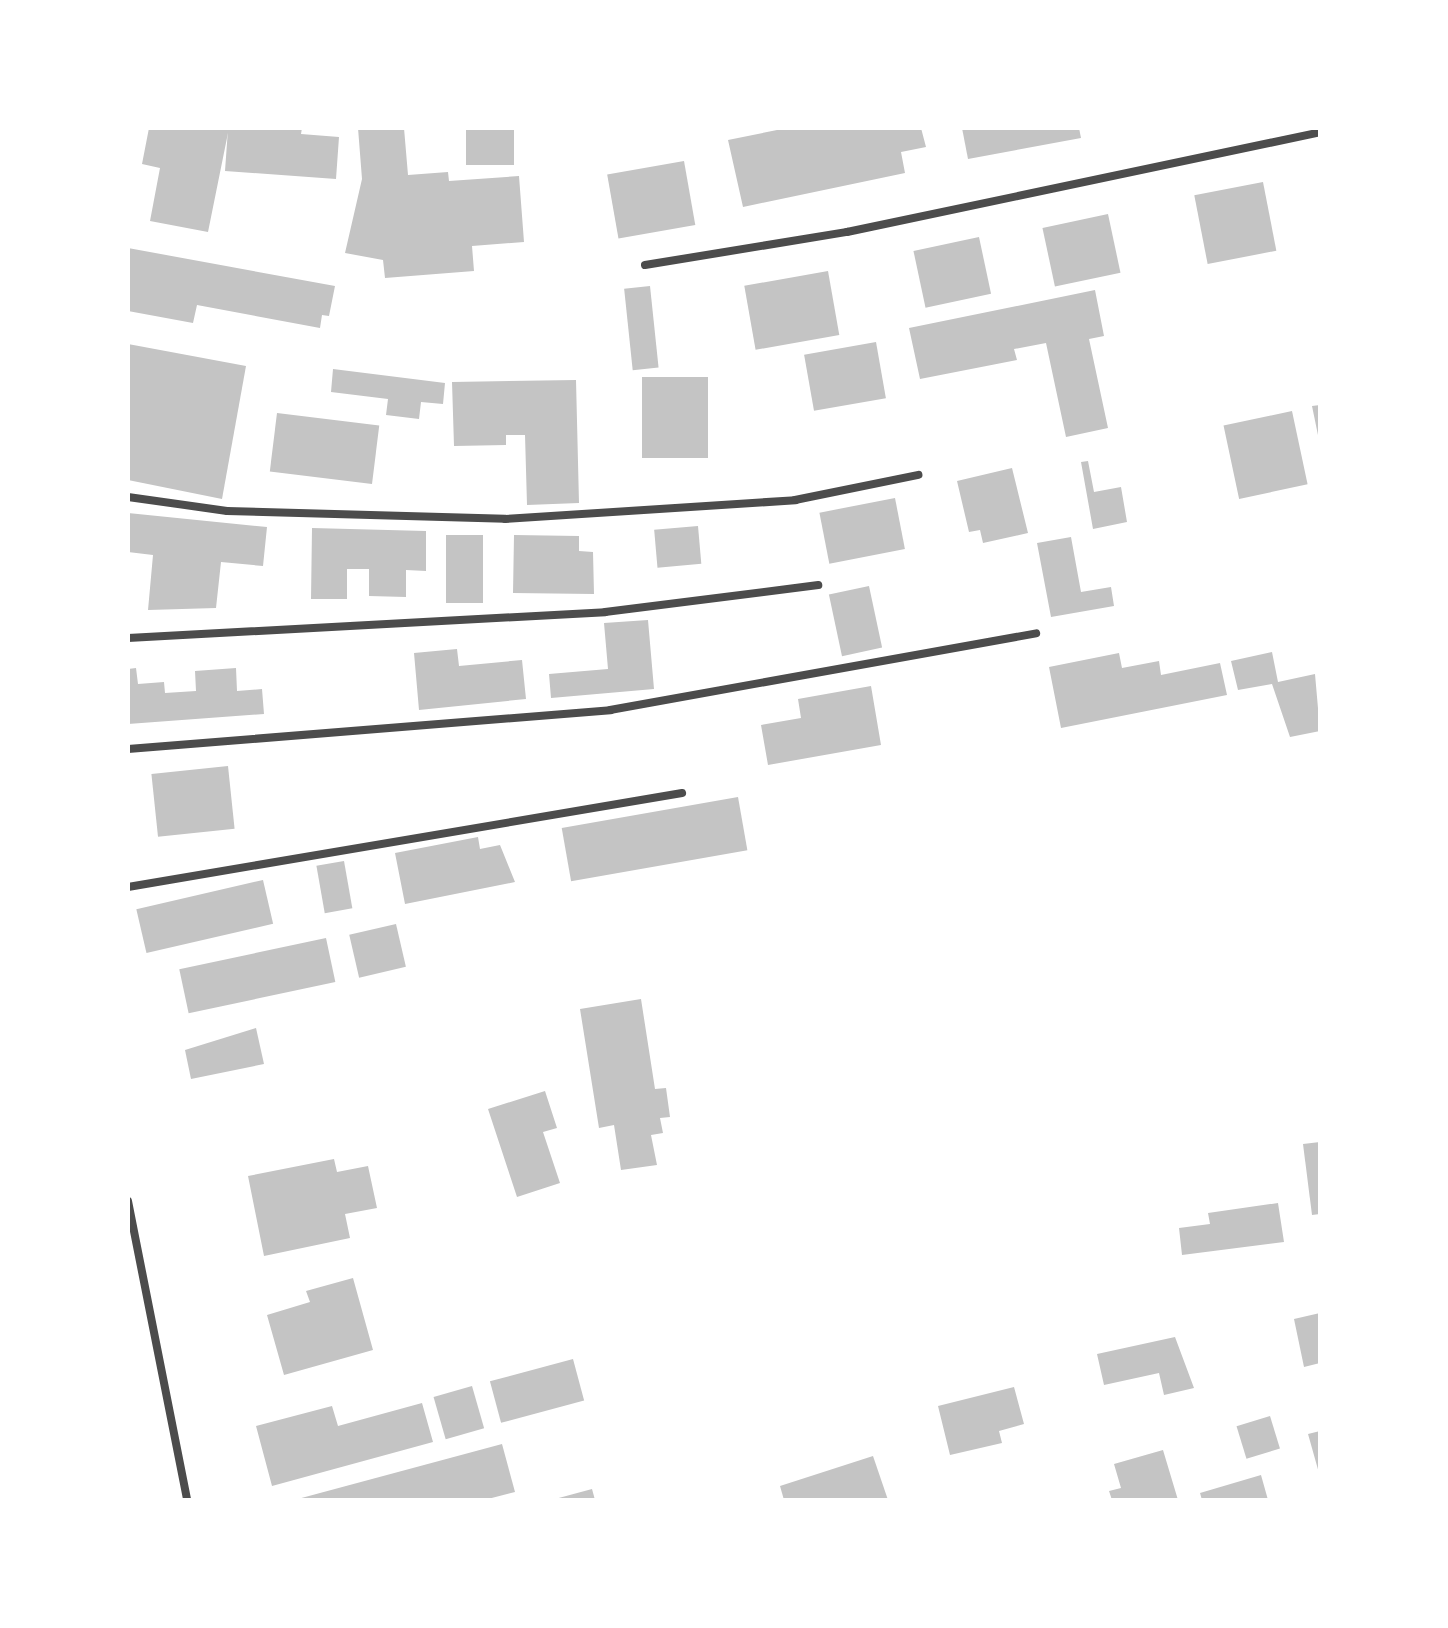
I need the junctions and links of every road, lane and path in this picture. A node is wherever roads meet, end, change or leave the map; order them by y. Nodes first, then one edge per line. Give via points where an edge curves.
1 (1320, 132) edge
2 (645, 265) dead end
3 (918, 475) dead end
4 (128, 497) edge
5 (818, 585) dead end
6 (1036, 633) dead end
7 (128, 638) edge
8 (128, 749) edge
9 (682, 793) dead end
10 (128, 887) edge
11 (128, 1201) edge
12 (187, 1500) edge

1 - 2 street via 847,232
3 - 4 street via 722,508 505,519 227,511
5 - 7 street via 605,612
6 - 8 street via 610,710
9 - 10 street
11 - 12 street

